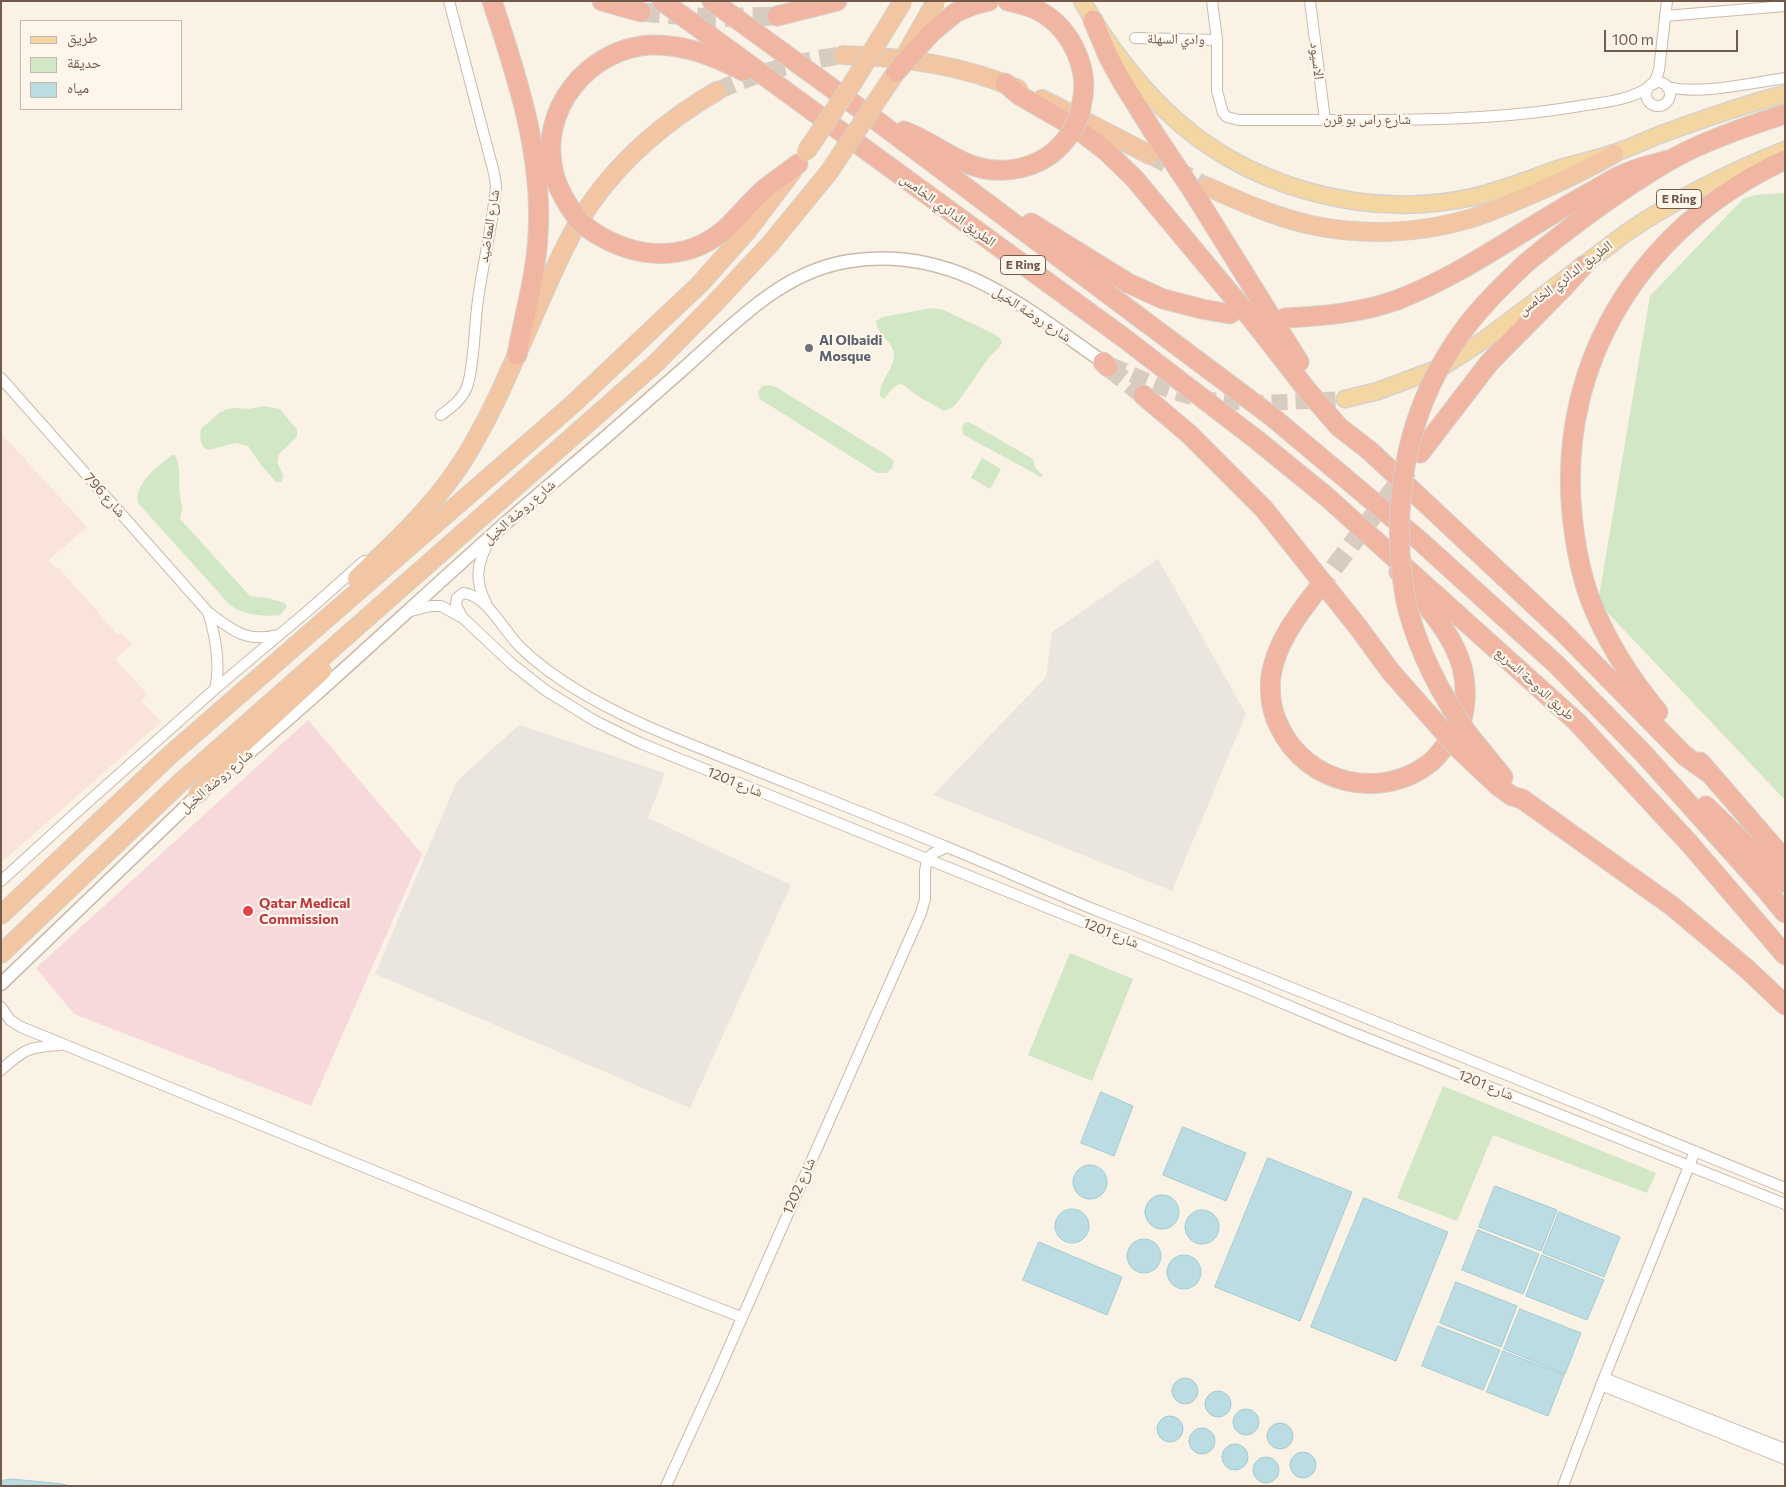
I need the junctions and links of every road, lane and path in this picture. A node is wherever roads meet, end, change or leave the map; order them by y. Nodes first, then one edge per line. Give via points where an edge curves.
1 (448, 1) edge
2 (492, 1) edge
3 (602, 1) edge
4 (662, 1) edge
5 (712, 1) edge
6 (837, 1) edge
7 (903, 1) edge
8 (936, 1) edge
9 (988, 1) edge
10 (1008, 1) edge
11 (1082, 1) edge
12 (1212, 1) edge
13 (1310, 1) edge
14 (1667, 1) edge
15 (1752, 5) edge
16 (1785, 6) edge
17 (641, 12) tunnel mouth
18 (777, 16) tunnel mouth
19 (1665, 16) junction
20 (1093, 20) junction
21 (1135, 38) dead end
22 (1217, 40) junction
23 (843, 55) tunnel mouth
24 (896, 72) junction
25 (1785, 78) edge
26 (1005, 83) junction
27 (1659, 85) junction
28 (717, 91) tunnel mouth
29 (786, 92) junction
30 (1785, 94) edge
31 (1626, 98) junction
32 (1649, 102) junction
33 (1785, 114) edge
34 (1325, 120) junction
35 (877, 121) junction
36 (1785, 150) edge
37 (1614, 154) junction
38 (1150, 155) tunnel mouth
39 (802, 158) junction
40 (1673, 159) junction
41 (1785, 160) edge
42 (1208, 187) tunnel mouth
43 (988, 206) junction
44 (1584, 265) junction
45 (1230, 314) dead end
46 (1285, 318) dead end
47 (517, 355) junction
48 (1107, 365) tunnel mouth
49 (1, 378) edge
50 (1143, 395) tunnel mouth
51 (1345, 399) tunnel mouth
52 (440, 415) dead end
53 (1270, 415) joint
54 (1257, 440) joint
55 (1370, 451) junction
56 (1420, 453) tunnel mouth
57 (404, 531) junction
58 (491, 536) junction
59 (1371, 536) junction
60 (1317, 590) tunnel mouth
61 (378, 606) junction
62 (488, 608) junction
63 (208, 612) junction
64 (407, 612) junction
65 (463, 618) junction
66 (278, 635) junction
67 (307, 637) junction
68 (215, 689) junction
69 (1463, 741) junction
70 (1644, 754) junction
71 (1708, 772) junction
72 (198, 794) junction
73 (946, 847) junction
74 (927, 859) junction
75 (1785, 860) edge
76 (946, 866) junction
77 (1, 882) edge
78 (1785, 883) edge
79 (926, 884) junction
80 (1785, 913) edge
81 (1, 915) edge
82 (1194, 950) junction
83 (1, 954) edge
84 (1785, 956) edge
85 (1189, 965) junction
86 (1, 984) edge
87 (1785, 1005) edge
88 (1, 1008) edge
89 (63, 1045) junction
90 (1, 1070) edge
91 (1695, 1151) junction
92 (1688, 1166) junction
93 (1785, 1188) edge
94 (1785, 1204) edge
95 (741, 1317) junction
96 (1602, 1381) junction
97 (1785, 1449) edge
98 (1785, 1459) edge
99 (666, 1486) edge
100 (1563, 1486) edge

1 - 52 street, شارع المعاضيد via 496,185 477,302 468,385 454,406
2 - 47 highway via 526,116 539,199 534,277
3 - 17 highway
4 - 29 highway, الطريق الدائري الخامس / E Ring
5 - 35 highway, الطريق الدائري الخامس
6 - 18 highway
7 - 39 highway, bridge
8 - 24 highway, شارع روضة الخيل, bridge
9 - 24 highway, bridge via 955,13 931,33
10 - 35 highway, bridge via 1025,5 1056,22 1076,51 1081,68 1080,114 1071,133 1050,154 1017,169 980,168 966,164 910,133
11 - 20 main road
12 - 22 street, شارع راس بو قرن
13 - 34 street, الاسيود
14 - 19 street
15 - 16 street
15 - 19 street
19 - 27 street
20 - 37 main road via 1145,90 1199,138 1263,174 1332,198 1397,205 1445,202 1498,190 1565,166
20 - 55 highway via 1121,80 1295,357
21 - 22 street, وادي السهلة
22 - 34 street, شارع راس بو قرن via 1217,91 1222,113 1227,118
23 - 26 highway via 930,62
24 - 61 highway, شارع روضة الخيل, bridge via 829,172 771,243 715,303 657,362
25 - 27 street via 1703,89 1683,90
26 - 38 highway
26 - 55 highway via 1019,95 1076,128 1134,178 1307,390 1339,427
27 - 31 street, شارع راس بو قرن
27 - 32 street via 1646,94
27 - 32 street via 1670,94 1667,102 1656,106
28 - 47 highway via 672,120 634,152 590,204 551,277
29 - 39 highway, bridge via 724,62 688,49 651,46 629,49 593,66 572,87 552,132 554,172 570,208 593,232 628,250 668,253 688,249 723,230 766,187
29 - 54 highway, الطريق الدائري الخامس / E Ring via 1124,338
30 - 37 main road via 1698,121
31 - 32 street, شارع راس بو قرن
31 - 34 street, شارع راس بو قرن via 1490,117
33 - 40 highway via 1709,141
35 - 43 highway, الطريق الدائري الخامس
36 - 44 main road, الطريق الدائري الخامس / E Ring via 1682,198 1626,233
37 - 42 highway via 1575,175 1470,219 1409,230 1365,232 1312,226 1261,211
39 - 67 highway via 748,230 700,284 573,404
40 - 46 highway via 1626,172 1449,275 1397,300 1346,313
40 - 69 highway, bridge via 1588,215 1526,263 1479,309 1435,374 1414,428 1399,506 1408,612 1433,678
41 - 71 highway via 1741,183 1701,212 1663,246 1638,276 1613,313 1600,340 1580,396 1572,439 1570,494 1574,533 1590,599 1627,672
43 - 45 highway via 1029,222 1128,283 1163,299
43 - 53 highway, الطريق الدائري الخامس
44 - 51 main road, الطريق الدائري الخامس via 1484,340 1442,367 1395,386
44 - 56 highway via 1489,363
47 - 57 highway via 473,446 452,477
48 - 58 street, شارع روضة الخيل via 1006,294 963,273 921,260 849,260 784,285 749,309
49 - 63 street, شارع 796
50 - 69 highway, bridge via 1189,434 1264,509 1391,672
53 - 70 highway, طريق الدوحة السريع via 1419,540 1557,664
54 - 59 highway, طريق الدوحة السريع / E Ring
55 - 71 highway via 1560,629 1684,755
57 - 66 street via 356,567
57 - 67 highway via 329,604
58 - 62 street, شارع 1201 via 478,572 480,593
58 - 64 street, شارع روضة الخيل
59 - 60 highway via 1446,634 1462,667 1464,705 1460,724 1432,761 1408,777 1368,784 1353,783 1322,773 1301,758 1288,743 1278,723 1270,690 1275,660 1283,639
59 - 84 highway, طريق الدوحة السريع via 1577,722 1689,843
61 - 72 highway via 340,654 232,754
61 - 83 highway, شارع روضة الخيل via 182,781
62 - 65 street, شارع 1201 via 473,594 460,594 456,602
62 - 73 street, شارع 1201 via 509,636 534,659 601,704 659,732
63 - 66 street, شارع 796 via 244,635 266,638
63 - 68 street, شارع 796 via 215,638 218,672
64 - 65 street, شارع 1201 via 441,606
64 - 72 street, شارع روضة الخيل
65 - 74 street, شارع 1201 via 544,690 595,721 640,743
66 - 68 street
67 - 81 highway via 160,764
68 - 77 street
69 - 87 highway via 1498,786 1522,799 1680,912
70 - 78 highway via 1663,764
70 - 80 highway, طريق الدوحة السريع
71 - 75 highway
72 - 86 street, شارع روضة الخيل
73 - 74 street
73 - 82 street, شارع 1201
74 - 76 street, شارع 1201
74 - 79 street, شارع 1202
76 - 79 street via 933,872
76 - 85 street, شارع 1201
79 - 95 street, شارع 1202 via 921,912
82 - 85 street
82 - 91 street, شارع 1201 via 1306,992
85 - 92 street, شارع 1201
88 - 89 street via 10,1020 21,1027
89 - 90 street via 30,1048
89 - 95 street
91 - 92 street
91 - 93 street, شارع 1201
92 - 94 street, شارع 1201
92 - 96 street
95 - 99 street, شارع 1202
96 - 97 street
96 - 98 street
96 - 100 street

